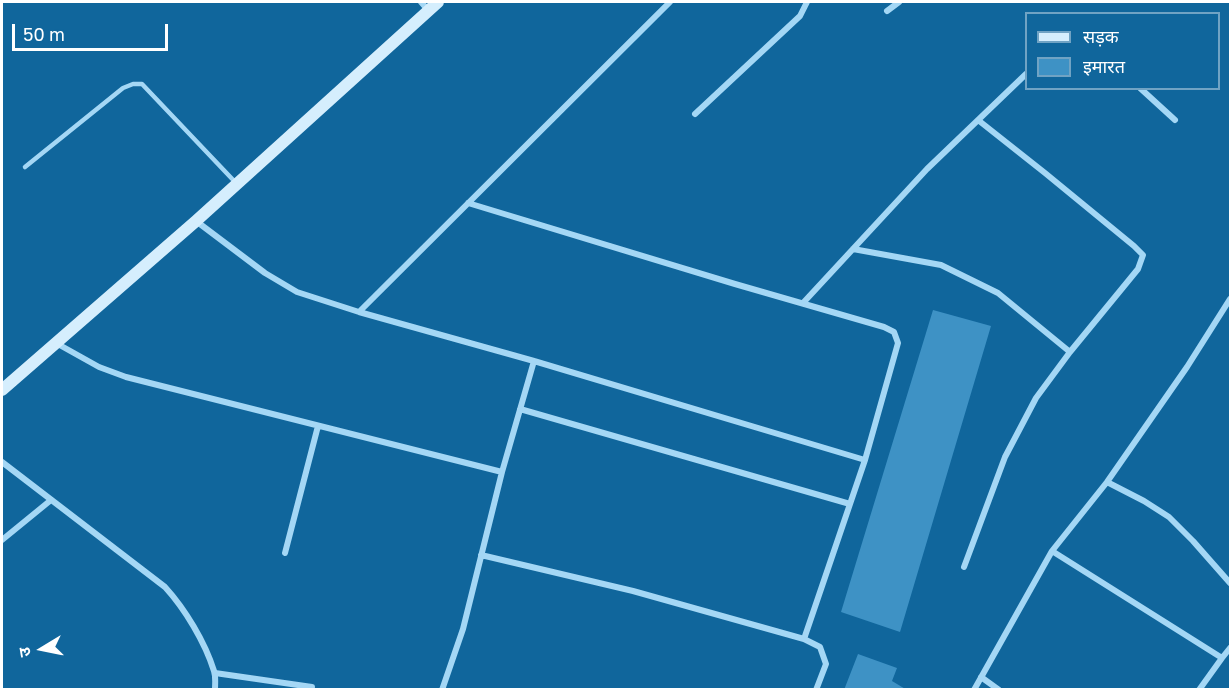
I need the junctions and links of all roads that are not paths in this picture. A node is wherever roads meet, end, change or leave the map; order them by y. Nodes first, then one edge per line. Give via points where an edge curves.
1 (438, 2) edge
2 (670, 2) edge
3 (807, 2) edge
4 (898, 2) edge
5 (425, 6) edge
6 (887, 11) dead end
7 (1025, 75) edge
8 (1142, 90) edge
9 (695, 114) dead end
10 (978, 120) junction
11 (1175, 120) dead end
12 (25, 167) dead end
13 (237, 184) junction
14 (468, 203) junction
15 (196, 221) junction
16 (853, 249) junction
17 (1230, 298) edge
18 (803, 303) junction
19 (359, 312) junction
20 (56, 343) junction
21 (1070, 352) junction
22 (534, 361) junction
23 (2, 390) edge
24 (520, 409) junction
25 (318, 426) junction
26 (865, 460) junction
27 (2, 462) edge
28 (502, 472) junction
29 (1107, 482) junction
30 (51, 500) junction
31 (850, 504) junction
32 (2, 540) edge
33 (1052, 551) junction
34 (285, 553) dead end
35 (481, 555) junction
36 (964, 567) dead end
37 (1230, 584) edge
38 (804, 639) junction
39 (1230, 648) edge
40 (1222, 658) junction
41 (215, 673) junction
42 (981, 677) junction
43 (312, 687) dead end
44 (215, 690) edge
45 (442, 690) edge
46 (816, 690) edge
47 (974, 690) edge
48 (999, 690) edge
49 (1199, 690) edge

1 - 5 main road
2 - 14 street
3 - 9 street via 800,16
4 - 6 street
5 - 13 main road
7 - 10 street
8 - 11 street
10 - 16 street
10 - 21 street via 1143,255 1138,269
12 - 13 lane via 123,88 142,84
13 - 15 main road
14 - 18 street
14 - 19 street
15 - 19 street via 297,292
15 - 20 main road
16 - 18 street
16 - 21 street via 941,265 998,293
17 - 29 street via 1188,367
18 - 26 street via 894,332 898,343
19 - 22 street
20 - 23 main road
20 - 25 street via 126,377
21 - 36 street via 1036,398 1005,457
22 - 24 street
22 - 26 street
24 - 28 street
24 - 31 street
25 - 28 street
25 - 34 street
26 - 31 street
27 - 30 street
28 - 35 street
29 - 33 street
29 - 37 street via 1169,517
30 - 32 street
30 - 41 street via 165,587 200,640
31 - 38 street
33 - 40 street
33 - 42 street
35 - 38 street via 633,591
35 - 45 street via 463,629
38 - 46 street via 820,647 826,664
39 - 40 street
40 - 49 street
41 - 43 street
41 - 44 street
42 - 47 street
42 - 48 street

